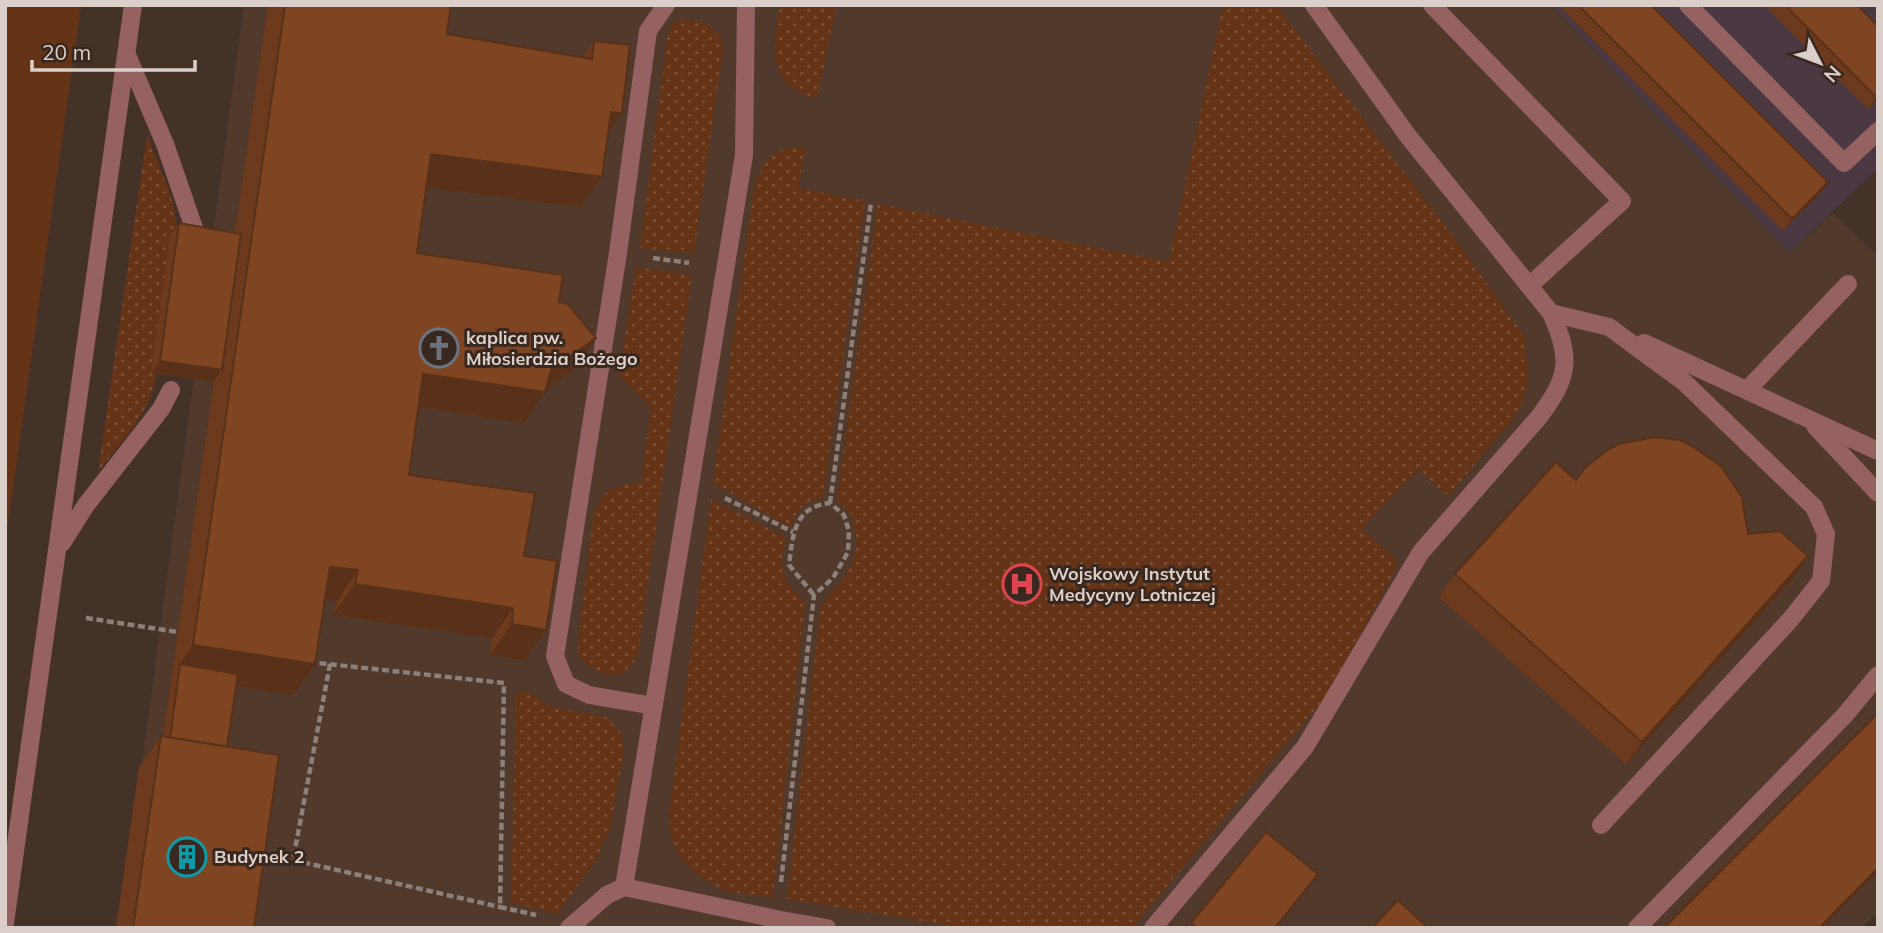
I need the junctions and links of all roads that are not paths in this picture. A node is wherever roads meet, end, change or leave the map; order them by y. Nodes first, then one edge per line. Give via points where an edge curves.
1 (133, 5) edge
2 (666, 5) edge
3 (746, 5) edge
4 (1314, 5) edge
5 (1432, 5) edge
6 (1688, 5) edge
7 (127, 55) junction
8 (1878, 131) edge
9 (195, 231) edge
10 (1848, 284) dead end
11 (1530, 286) junction
12 (1551, 313) junction
13 (1609, 327) junction
14 (171, 390) dead end
15 (1747, 390) junction
16 (1808, 418) junction
17 (1878, 451) edge
18 (1878, 493) edge
19 (58, 549) junction
20 (1878, 675) edge
21 (654, 706) junction
22 (1601, 825) dead end
23 (624, 887) junction
24 (5, 923) edge
25 (571, 925) edge
26 (827, 928) edge
27 (1153, 928) edge
28 (1637, 928) edge

1 - 7 lane
2 - 21 lane via 648,31 555,656 566,684 589,695
3 - 21 lane via 744,155
4 - 11 lane via 1408,135
5 - 11 lane via 1622,201
6 - 8 lane via 1844,163
7 - 9 lane
7 - 19 lane
10 - 15 lane
11 - 12 lane
12 - 13 lane
12 - 27 lane via 1563,340 1565,368 1557,394 1421,552 1305,747
13 - 15 lane
13 - 22 lane via 1684,382 1814,507 1826,534 1821,580 1798,610
14 - 19 lane
15 - 16 lane
16 - 17 lane
16 - 18 lane
19 - 24 lane
20 - 28 lane via 1845,715
21 - 23 lane
23 - 25 lane
23 - 26 lane

